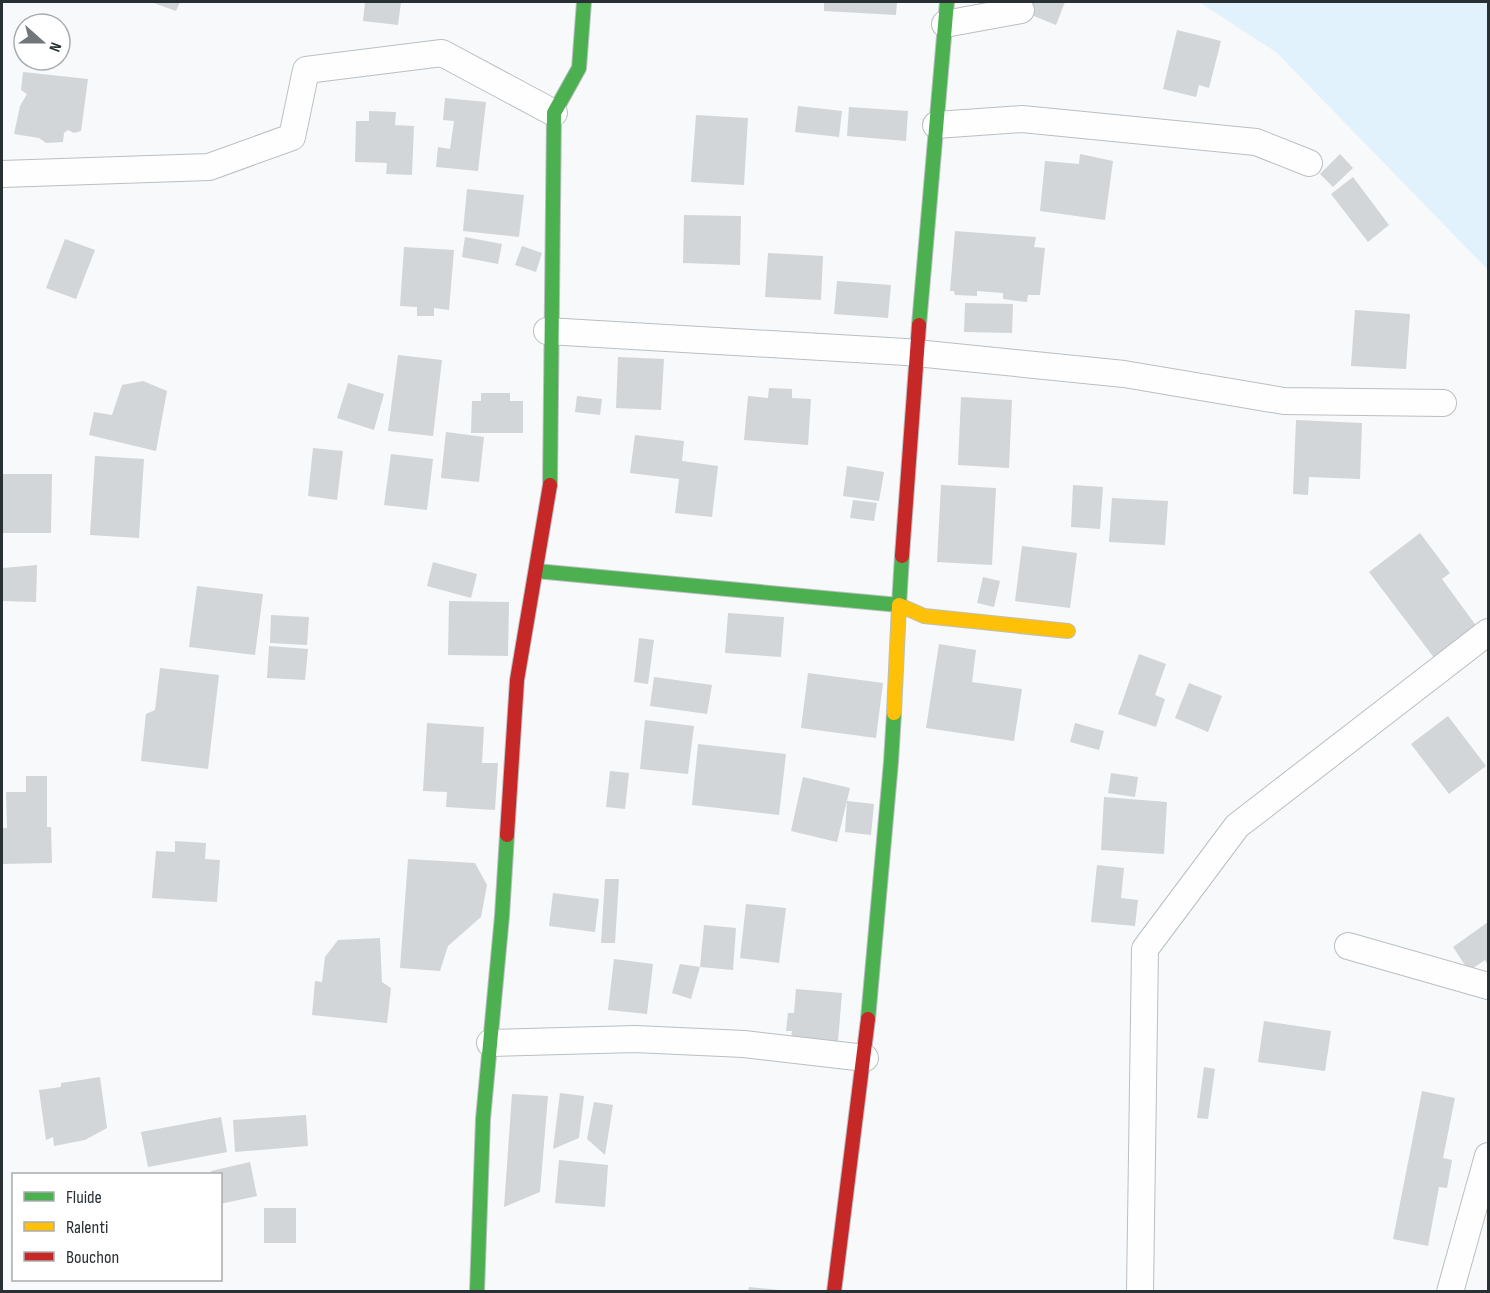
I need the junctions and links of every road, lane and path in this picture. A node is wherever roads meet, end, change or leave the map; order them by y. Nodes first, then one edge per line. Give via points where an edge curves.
1 (584, 2) edge
2 (1021, 10) dead end
3 (946, 13) edge
4 (554, 113) junction
5 (936, 125) junction
6 (1309, 163) dead end
7 (2, 174) edge
8 (549, 331) junction
9 (916, 353) junction
10 (1443, 403) dead end
11 (536, 571) junction
12 (899, 605) junction
13 (1068, 631) dead end
14 (1488, 632) edge
15 (1348, 946) dead end
16 (1488, 986) edge
17 (490, 1043) junction
18 (865, 1058) junction
19 (1488, 1156) edge
20 (1484, 1182) edge
21 (477, 1292) edge
22 (834, 1292) edge
23 (1140, 1292) edge
24 (1450, 1292) edge

1 - 4 street via 579,68
2 - 3 street
3 - 5 street
4 - 7 street via 442,53 306,70 292,137 209,166
4 - 8 street
5 - 6 street via 1022,119 1256,142
5 - 9 street
8 - 9 street
8 - 11 street via 550,483
9 - 10 street via 1124,374 1284,401
9 - 12 street
11 - 12 street
11 - 17 street via 517,680
12 - 13 street via 924,616
12 - 18 street via 891,762
14 - 23 street via 1237,826 1145,949
15 - 16 street
17 - 18 street via 635,1039 744,1044
17 - 21 street via 483,1119
18 - 22 street
19 - 20 street
20 - 24 street

